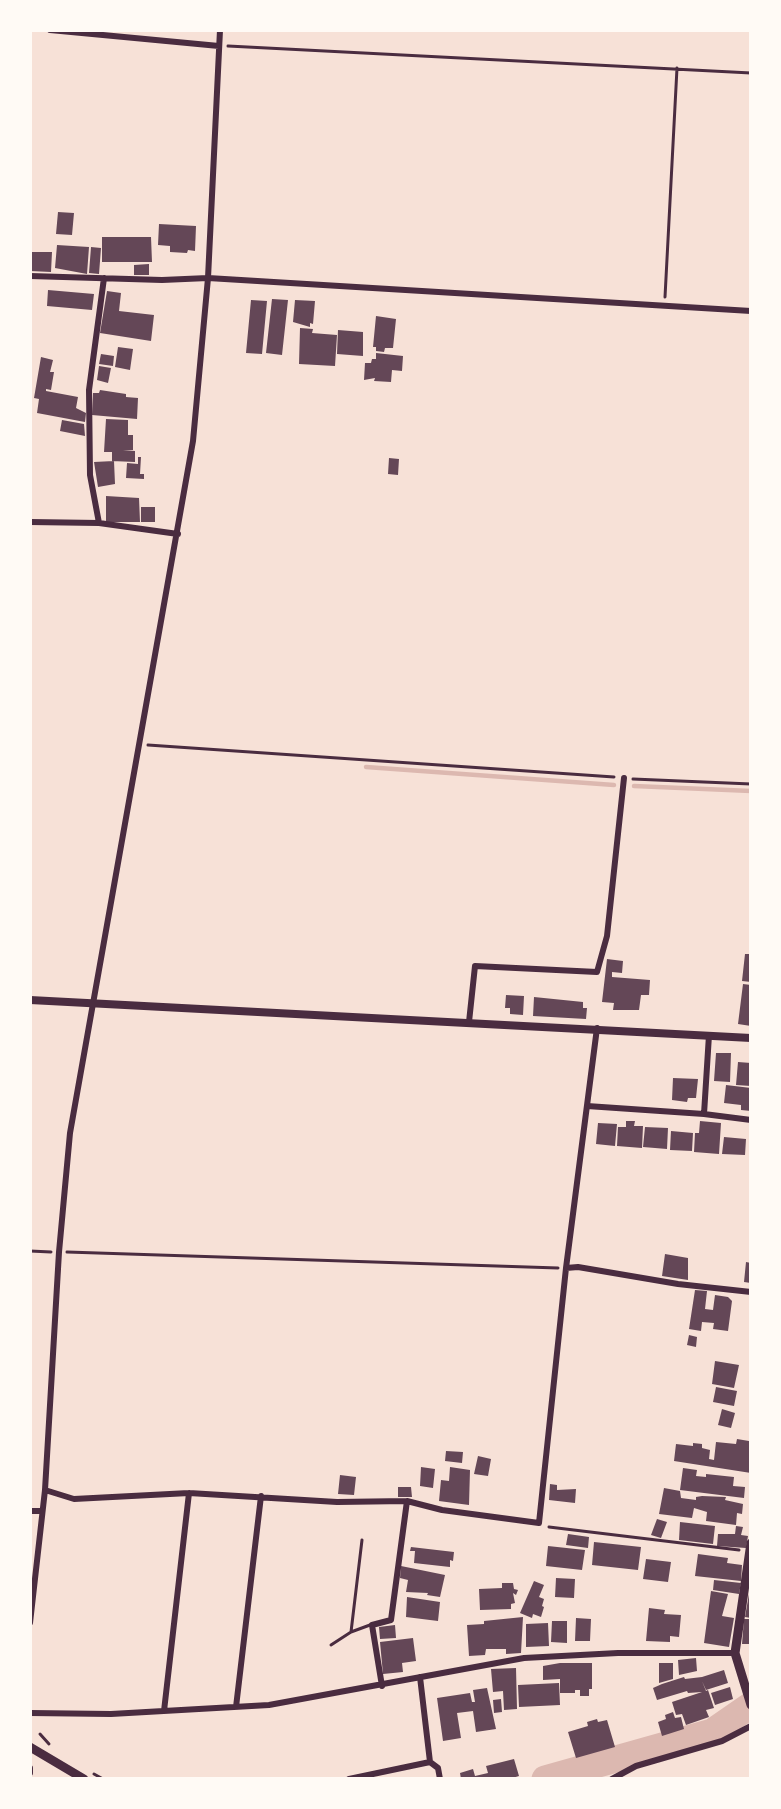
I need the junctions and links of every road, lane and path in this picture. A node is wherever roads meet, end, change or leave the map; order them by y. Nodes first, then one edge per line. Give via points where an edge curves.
1 (50, 30) edge
2 (220, 30) edge
3 (219, 46) junction
4 (677, 68) junction
5 (751, 73) edge
6 (30, 276) edge
7 (104, 278) junction
8 (208, 278) junction
9 (665, 305) junction
10 (751, 311) edge
11 (30, 522) edge
12 (99, 523) junction
13 (178, 534) junction
14 (141, 744) junction
15 (624, 778) junction
16 (751, 784) edge
17 (30, 1000) edge
18 (93, 1003) junction
19 (469, 1022) junction
20 (597, 1028) junction
21 (709, 1035) junction
22 (751, 1038) edge
23 (587, 1106) junction
24 (704, 1114) junction
25 (751, 1120) edge
26 (30, 1251) edge
27 (59, 1252) junction
28 (566, 1268) junction
29 (751, 1292) edge
30 (45, 1490) junction
31 (189, 1493) junction
32 (261, 1496) junction
33 (407, 1501) junction
34 (30, 1510) edge
35 (42, 1511) junction
36 (538, 1523) junction
37 (362, 1540) dead end
38 (750, 1548) edge
39 (749, 1577) edge
40 (30, 1623) edge
41 (372, 1625) junction
42 (351, 1632) junction
43 (332, 1645) dead end
44 (735, 1653) junction
45 (420, 1677) junction
46 (382, 1686) junction
47 (750, 1698) edge
48 (236, 1707) junction
49 (164, 1712) junction
50 (30, 1713) edge
51 (751, 1726) edge
52 (30, 1747) edge
53 (430, 1762) junction
54 (30, 1768) edge
55 (30, 1773) edge
56 (84, 1779) edge
57 (349, 1779) edge
58 (440, 1779) edge
59 (612, 1779) edge

1 - 3 street
2 - 3 street
3 - 4 path
3 - 8 street
4 - 5 path
4 - 9 path
6 - 7 street
7 - 8 street
7 - 12 street via 88,390 90,475
8 - 9 street
8 - 13 street via 193,441
9 - 10 street
11 - 12 street
12 - 13 street
13 - 14 street
14 - 15 path
14 - 18 street
15 - 16 path
15 - 19 street via 607,936 597,972 475,966
17 - 18 street
18 - 19 street
18 - 27 street via 70,1133
19 - 20 street
20 - 21 street
20 - 23 street
21 - 22 street
21 - 24 street
23 - 24 street
23 - 28 street
24 - 25 street
26 - 27 path
27 - 28 path
27 - 30 street
28 - 29 street
28 - 36 street
30 - 31 street via 74,1499
30 - 35 street
31 - 32 street
31 - 49 street
32 - 33 street via 337,1502
32 - 48 street
33 - 36 street
33 - 41 street via 391,1620
34 - 35 street
35 - 40 street
36 - 38 path
37 - 42 lane
38 - 39 main road
39 - 44 main road
41 - 42 lane
41 - 46 street
42 - 43 lane
44 - 45 street via 524,1658
44 - 47 main road
45 - 46 street
45 - 53 street
46 - 48 street
48 - 49 street
49 - 50 street
51 - 59 street via 722,1742 636,1766
52 - 56 main road
53 - 57 street
53 - 58 street via 438,1768
54 - 55 street

